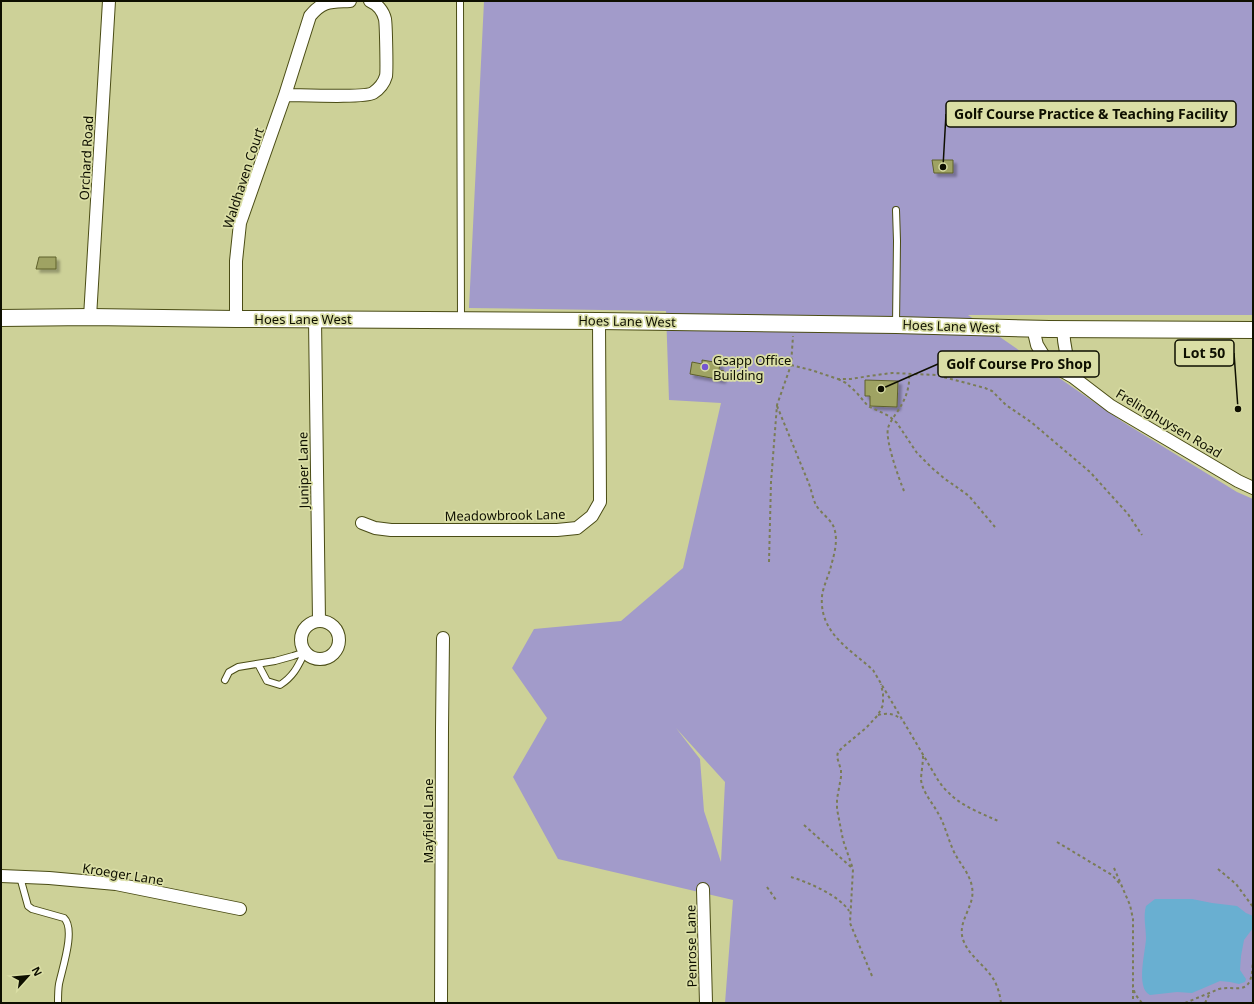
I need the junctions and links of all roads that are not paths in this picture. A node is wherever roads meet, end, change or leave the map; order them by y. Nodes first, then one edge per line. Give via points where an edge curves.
1 (109, 1) edge
2 (350, 1) edge
3 (370, 1) edge
4 (460, 1) edge
5 (285, 95) junction
6 (896, 210) dead end
7 (90, 317) junction
8 (1, 318) edge
9 (236, 319) junction
10 (315, 319) junction
11 (461, 319) junction
12 (599, 321) junction
13 (896, 325) junction
14 (1033, 328) junction
15 (1063, 329) junction
16 (1253, 330) edge
17 (1073, 377) junction
18 (1253, 488) edge
19 (362, 523) dead end
20 (319, 621) junction
21 (443, 638) dead end
22 (305, 652) junction
23 (258, 664) junction
24 (225, 680) dead end
25 (1, 876) edge
26 (20, 877) junction
27 (703, 889) dead end
28 (240, 908) dead end
29 (58, 1003) edge
30 (441, 1003) edge
31 (706, 1003) edge

1 - 7 street, Orchard Road
2 - 5 street, Waldhaven Court via 326,3 317,7 310,16
3 - 5 street via 381,9 385,18 386,75 381,86 372,94 360,96
4 - 11 lane
5 - 9 street, Waldhaven Court via 240,223 236,261
6 - 13 lane
7 - 8 street, Hoes Lane West
7 - 9 street, Hoes Lane West
9 - 10 street, Hoes Lane West
10 - 11 street, Hoes Lane West
10 - 20 street, Juniper Lane
11 - 12 street, Hoes Lane West
12 - 13 street, Hoes Lane West
12 - 19 street, Meadowbrook Lane via 600,502 592,516 577,528 557,530 391,530
13 - 14 street, Hoes Lane West
14 - 15 street, Hoes Lane West
14 - 17 street, Frelinghuysen Road via 1037,345 1048,363
15 - 16 street, Hoes Lane West
15 - 17 street via 1067,362
17 - 18 street, Frelinghuysen Road via 1111,406
20 - 22 street via 305,628 301,643
20 - 22 street via 335,628 338,646 335,652 321,659
21 - 30 street, Mayfield Lane
22 - 23 lane
22 - 23 lane via 298,668 280,685 267,681
23 - 24 lane via 238,667 229,672
25 - 26 street, Kroeger Lane
26 - 28 street, Kroeger Lane via 116,884
26 - 29 lane via 28,906 64,918 69,925
27 - 31 street, Penrose Lane

